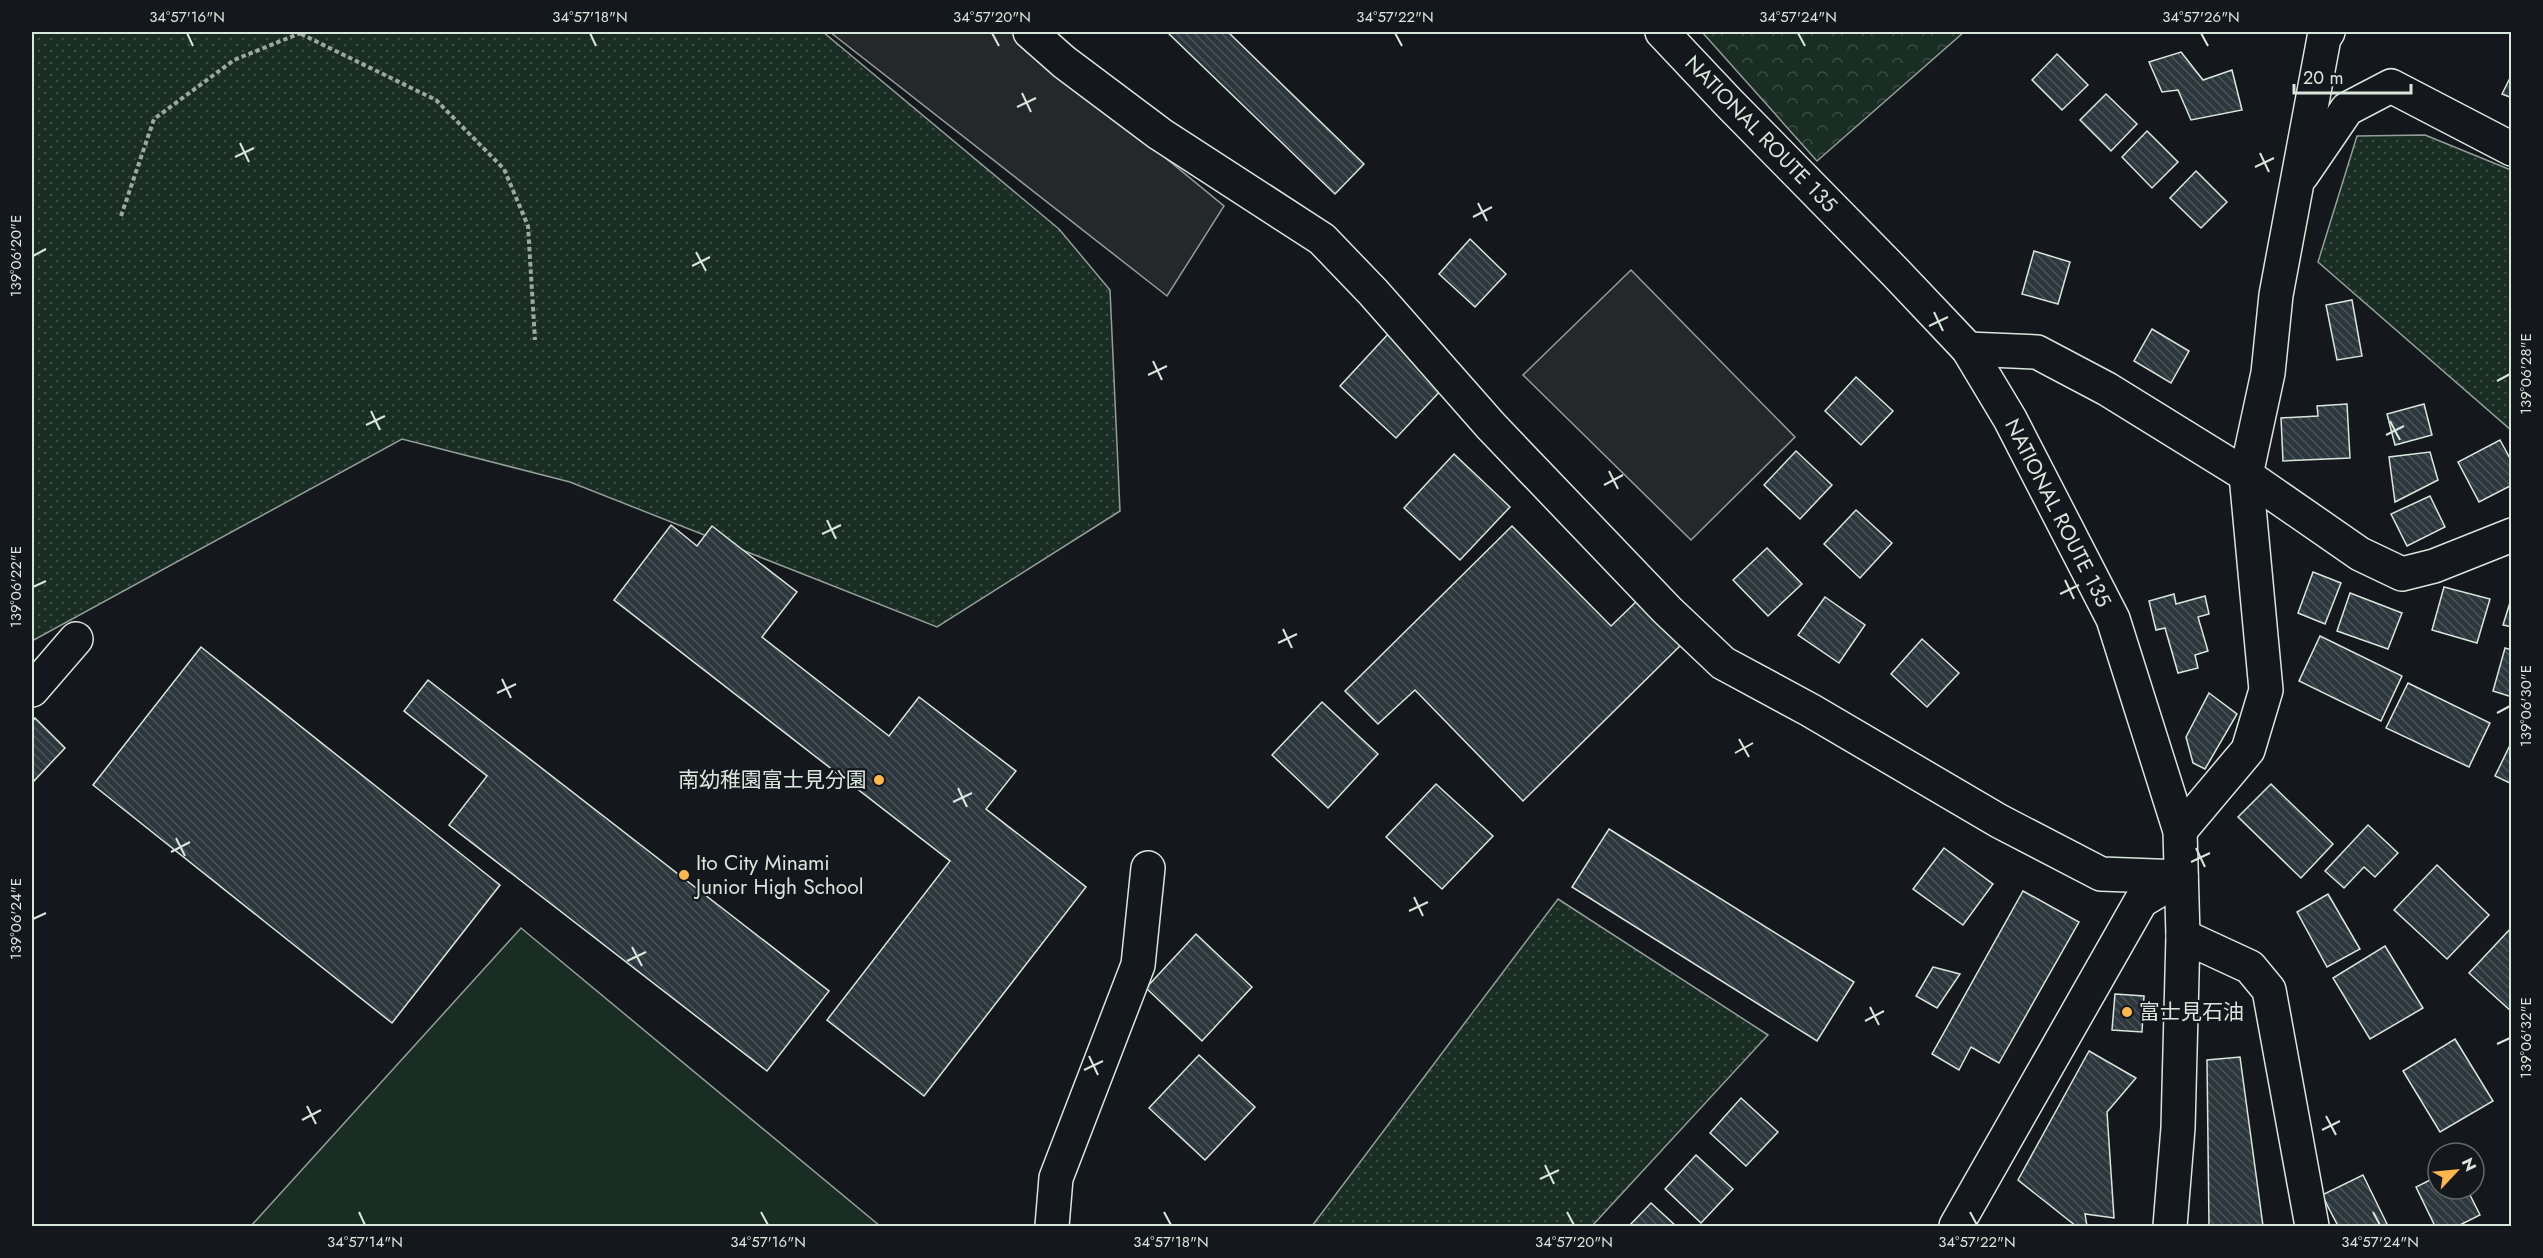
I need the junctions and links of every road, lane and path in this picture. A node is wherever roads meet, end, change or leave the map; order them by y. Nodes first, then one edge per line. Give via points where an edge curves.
1 (1030, 32) edge
2 (1662, 32) edge
3 (2328, 32) edge
4 (302, 33) edge
5 (2511, 149) edge
6 (2295, 186) junction
7 (121, 216) dead end
8 (535, 340) dead end
9 (1968, 349) junction
10 (2246, 475) junction
11 (2511, 535) edge
12 (76, 639) dead end
13 (32, 690) edge
14 (2180, 831) junction
15 (1148, 868) dead end
16 (2181, 877) junction
17 (2183, 936) junction
18 (1052, 1227) edge
19 (1956, 1227) edge
20 (2170, 1227) edge
21 (2312, 1227) edge

1 - 16 main road via 1160,134 1322,238 1491,426 1723,663 1999,821 2101,874
2 - 9 main road, NATIONAL ROUTE 135
3 - 6 main road
4 - 7 path via 234,60 154,119
4 - 8 path via 436,100 504,169 528,226
5 - 6 main road via 2391,86 2347,110
6 - 10 main road via 2276,295 2268,373
9 - 10 main road via 2037,352 2107,389
9 - 14 main road, NATIONAL ROUTE 135 via 2010,419 2113,619
10 - 11 main road via 2360,554 2402,574 2434,566
10 - 14 main road via 2266,690 2248,750
12 - 13 main road
14 - 16 main road, NATIONAL ROUTE 135
15 - 18 main road via 1138,965 1056,1178
16 - 17 main road, NATIONAL ROUTE 135
16 - 19 main road via 2141,901
17 - 20 main road, NATIONAL ROUTE 135 via 2178,1128
17 - 21 main road via 2250,967 2269,990

